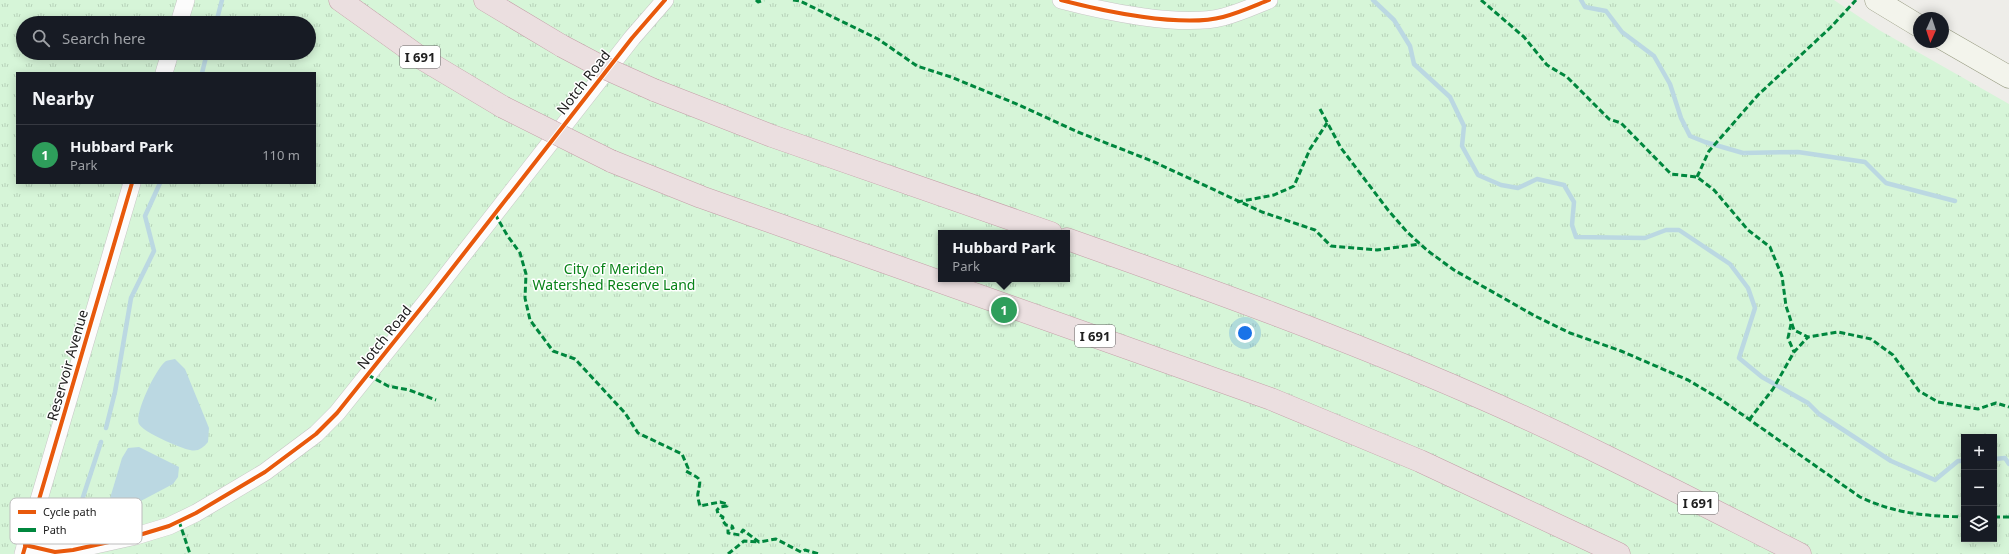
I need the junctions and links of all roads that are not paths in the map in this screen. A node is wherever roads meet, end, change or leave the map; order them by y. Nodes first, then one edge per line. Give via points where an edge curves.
1 (186, 0) edge
2 (340, 0) edge
3 (485, 0) edge
4 (665, 0) edge
5 (1061, 0) edge
6 (1269, 0) edge
7 (1876, 0) edge
8 (181, 16) edge
9 (1913, 22) edge
10 (1949, 42) edge
11 (168, 60) edge
12 (164, 72) edge
13 (2009, 77) edge
14 (132, 184) edge
15 (1042, 230) edge
16 (1070, 240) edge
17 (938, 281) edge
18 (941, 282) edge
19 (39, 498) edge
20 (142, 534) edge
21 (100, 544) edge
22 (24, 549) edge
23 (1619, 554) edge
24 (1800, 554) edge

1 - 8 street
2 - 17 highway, I 691, bridge via 421,58 503,107 611,161 701,197
3 - 15 highway, bridge via 562,46 654,90 794,143
4 - 20 street, Notch Road via 632,38 337,413 293,454 247,484 169,526
5 - 6 street via 1126,13 1198,20 1222,18
7 - 9 main road
10 - 13 main road
11 - 12 street
14 - 19 street, Reservoir Avenue
16 - 24 highway, I 691 via 1295,321 1473,395 1589,449
18 - 23 highway, I 691, bridge via 1271,399 1420,461
21 - 22 street, Notch Road via 55,552

